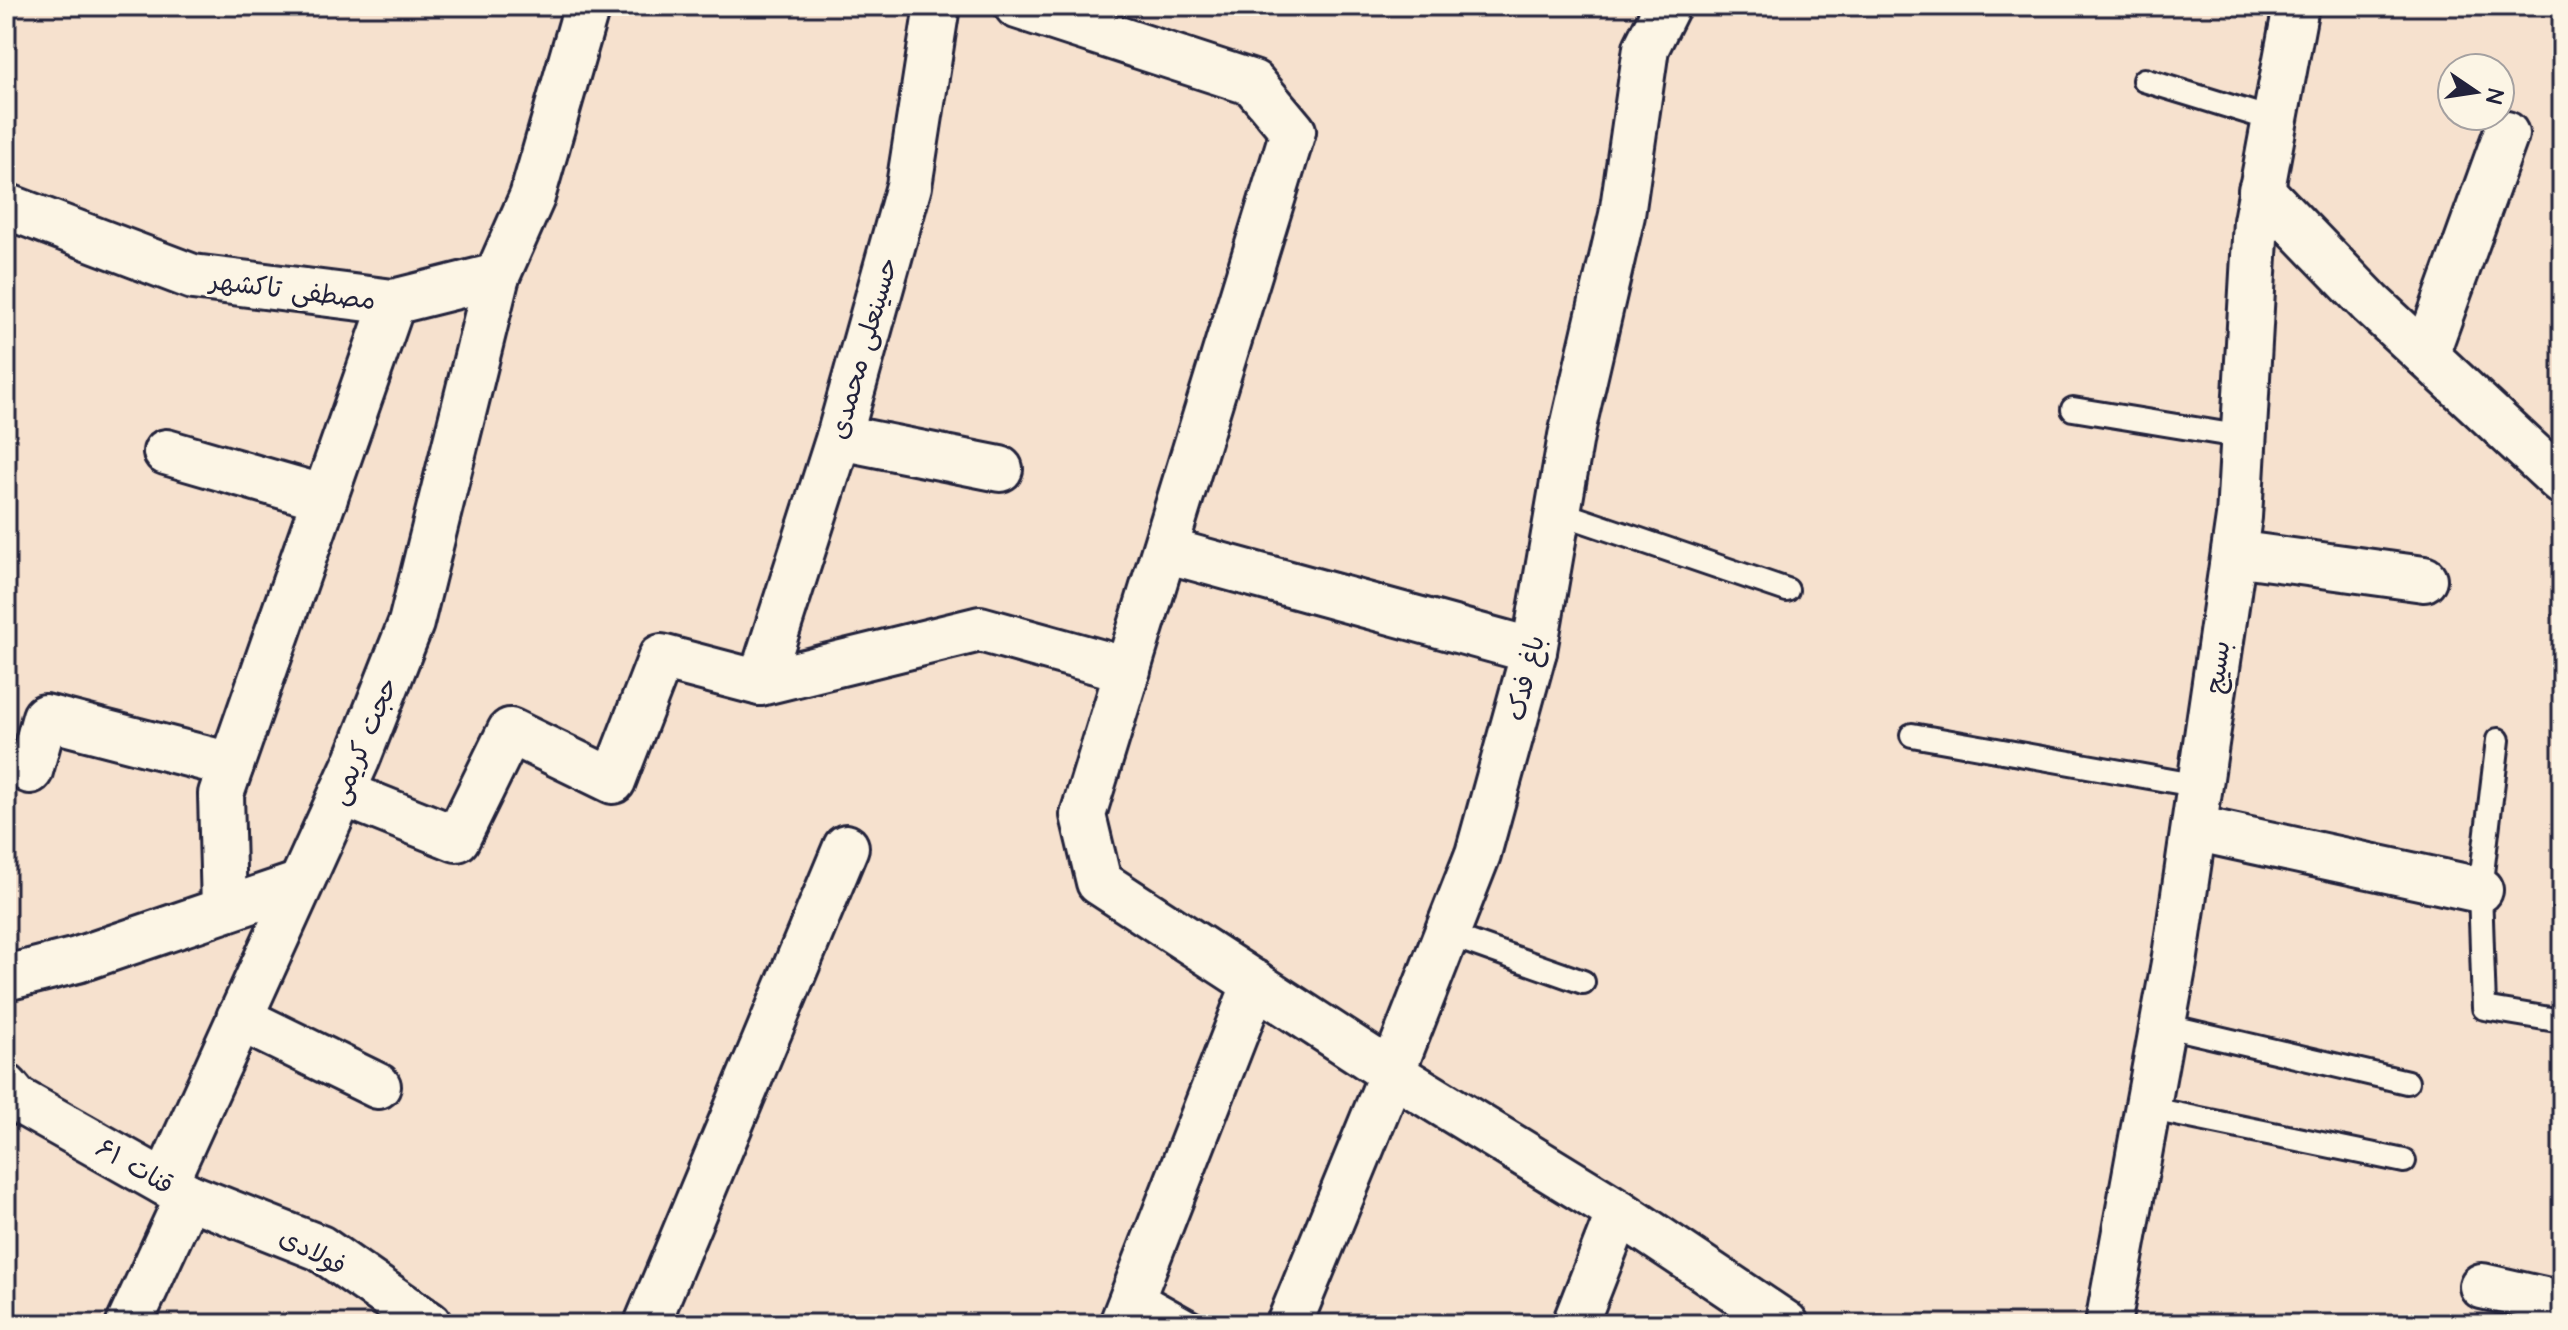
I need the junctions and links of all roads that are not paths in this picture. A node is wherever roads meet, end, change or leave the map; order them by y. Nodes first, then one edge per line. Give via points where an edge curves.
1 (587, 6) edge
2 (937, 6) edge
3 (1017, 6) edge
4 (1667, 6) edge
5 (2296, 6) edge
6 (2144, 80) dead end
7 (2274, 120) junction
8 (2506, 134) dead end
9 (2261, 190) junction
10 (6, 206) edge
11 (497, 276) junction
12 (393, 302) junction
13 (2426, 355) junction
14 (2073, 409) dead end
15 (839, 437) junction
16 (2244, 437) junction
17 (166, 452) dead end
18 (1000, 469) dead end
19 (2562, 482) edge
20 (325, 498) junction
21 (1558, 512) junction
22 (1165, 550) junction
23 (2234, 553) junction
24 (2424, 579) dead end
25 (1787, 590) dead end
26 (1534, 651) junction
27 (1128, 670) junction
28 (760, 683) junction
29 (1912, 735) dead end
30 (2498, 740) dead end
31 (231, 765) junction
32 (30, 771) dead end
33 (2200, 786) junction
34 (342, 793) junction
35 (2194, 828) junction
36 (846, 847) dead end
37 (300, 884) junction
38 (2480, 890) junction
39 (224, 909) junction
40 (1447, 934) junction
41 (6, 978) edge
42 (1583, 982) dead end
43 (1255, 983) junction
44 (239, 1018) junction
45 (2562, 1021) edge
46 (2163, 1025) junction
47 (1392, 1073) junction
48 (2407, 1082) dead end
49 (378, 1086) dead end
50 (6, 1087) edge
51 (2147, 1108) junction
52 (2404, 1161) dead end
53 (176, 1190) junction
54 (1619, 1212) junction
55 (2482, 1286) dead end
56 (2562, 1304) edge
57 (1128, 1307) edge
58 (129, 1324) edge
59 (429, 1324) edge
60 (647, 1324) edge
61 (1194, 1324) edge
62 (1289, 1324) edge
63 (1575, 1324) edge
64 (1786, 1324) edge
65 (2108, 1324) edge

1 - 11 street via 532,197
2 - 15 street, حسینعلی محمدی via 909,186
3 - 22 street via 1253,83 1293,131
4 - 21 street, باغ فدک via 1646,48 1622,215
5 - 7 street, بسیج
6 - 7 lane
7 - 9 street, بسیج
8 - 13 street
9 - 13 street
9 - 16 street, بسیج
10 - 12 street, مصطفی تاکشهر via 193,277
11 - 12 street, مصطفی تاکشهر
11 - 34 street, حجت کریمی via 411,623
12 - 20 street
13 - 19 street
14 - 16 lane
15 - 18 street
15 - 28 street, حسینعلی محمدی
16 - 23 street, بسیج
17 - 20 street
20 - 31 street
21 - 25 lane
21 - 26 street, باغ فدک
22 - 26 street
22 - 27 street
23 - 24 street
23 - 33 street, بسیج
26 - 40 street, باغ فدک via 1478,854
27 - 28 street via 980,629
27 - 43 street via 1083,815 1099,882
28 - 34 street via 661,657 613,781 510,731 457,839
29 - 33 lane
30 - 38 lane
31 - 32 street via 45,717
31 - 39 street via 221,794
33 - 35 street, بسیج
34 - 37 street, حجت کریمی
35 - 38 street
35 - 46 street, بسیج
36 - 60 street
37 - 39 street
37 - 44 street, حجت کریمی
38 - 45 lane via 2484,1008
39 - 41 street via 77,960
40 - 42 lane
40 - 47 street, باغ فدک
43 - 47 street
43 - 57 street
44 - 49 street
44 - 53 street, حجت کریمی
46 - 48 lane
46 - 51 street, بسیج
47 - 54 street
47 - 62 street, باغ فدک
50 - 53 street, قنات ۶۱ via 16,1099
51 - 52 lane
51 - 65 street, بسیج
53 - 58 street, قنات ۶۱
53 - 59 street, فولادی via 320,1248
54 - 63 street
54 - 64 street
55 - 56 street
57 - 61 lane

